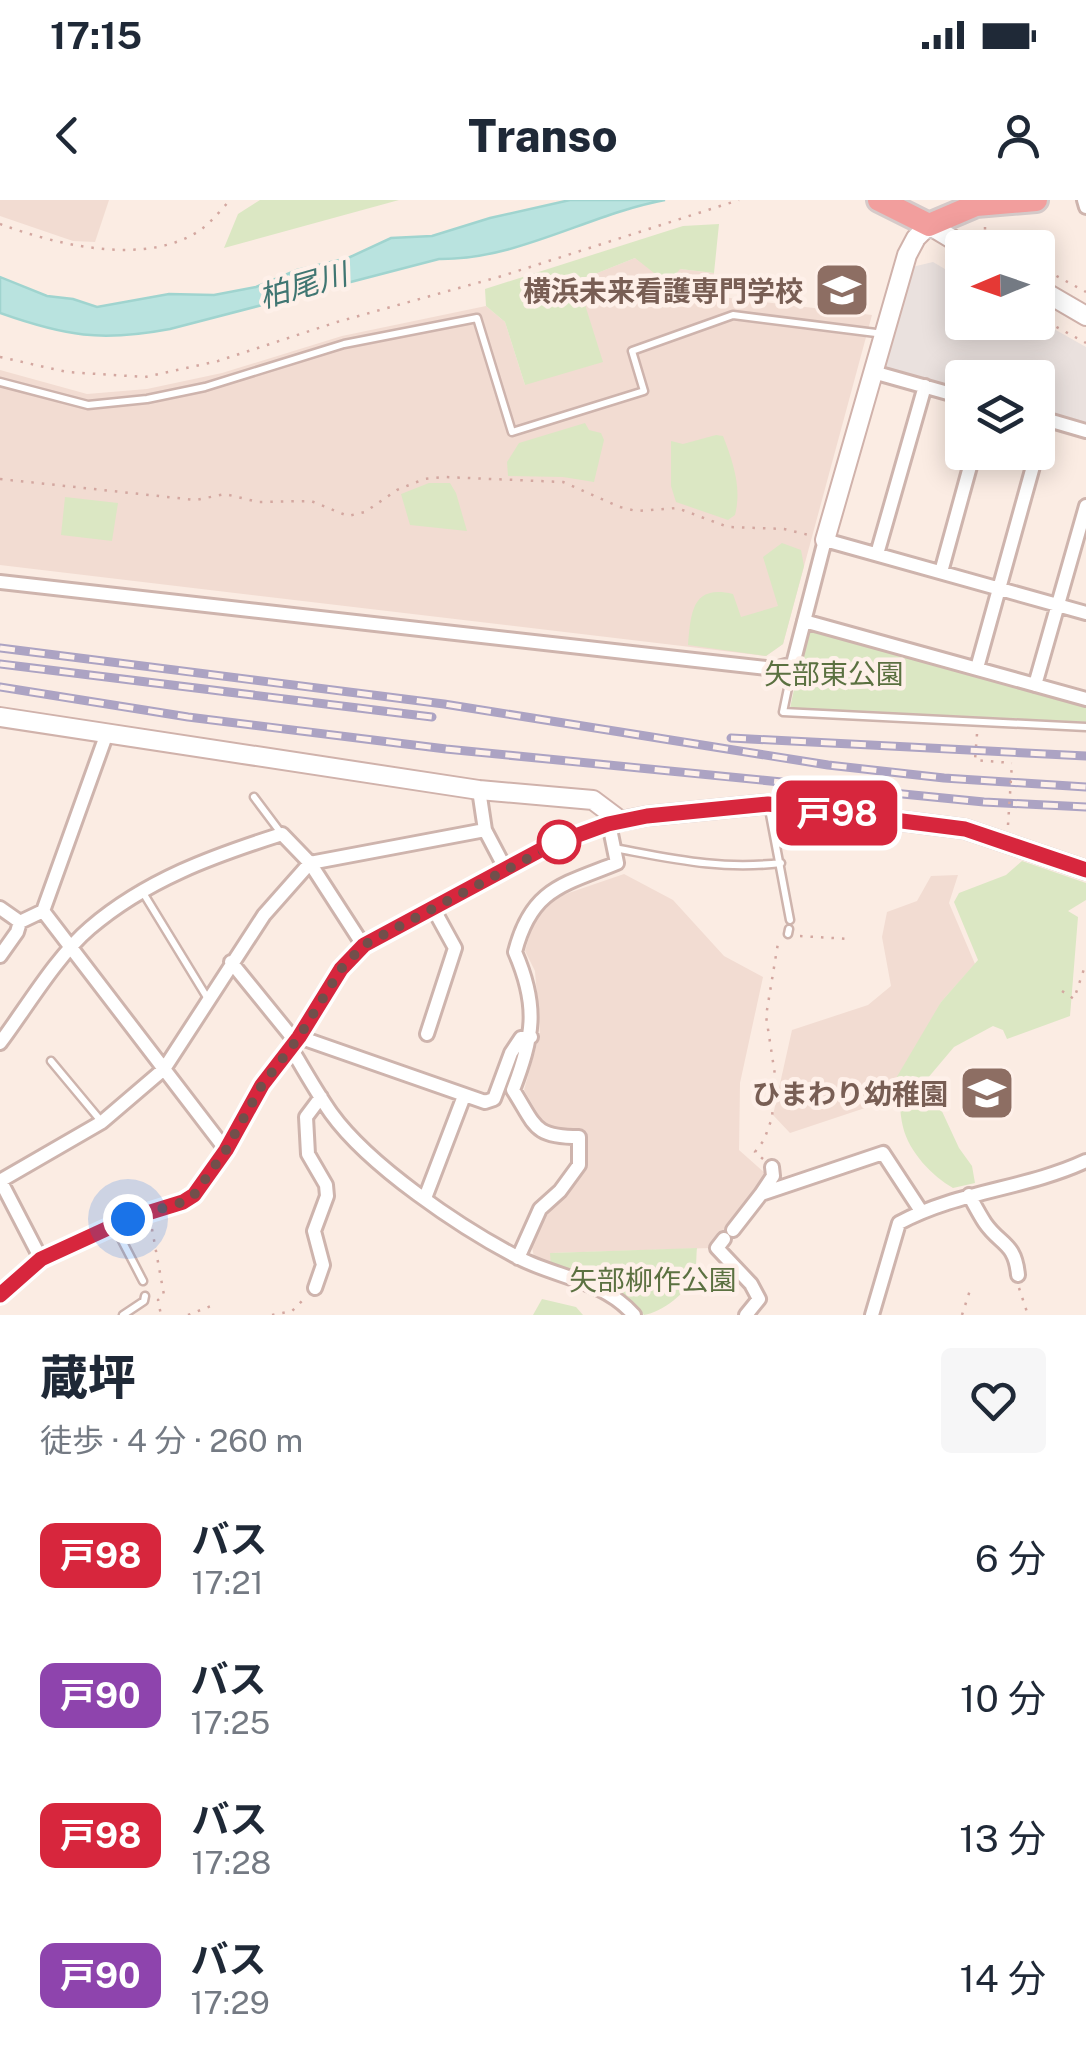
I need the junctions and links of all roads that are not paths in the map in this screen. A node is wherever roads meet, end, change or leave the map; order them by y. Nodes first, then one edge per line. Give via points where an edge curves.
1 (879, 200) edge
2 (1036, 200) edge
3 (929, 225) junction
4 (945, 234) edge
5 (1055, 298) edge
6 (1086, 316) edge
7 (884, 334) junction
8 (873, 372) junction
9 (0, 382) edge
10 (924, 386) junction
11 (945, 392) edge
12 (1055, 423) edge
13 (1086, 431) edge
14 (969, 470) edge
15 (1032, 470) edge
16 (1086, 506) edge
17 (825, 540) junction
18 (877, 554) junction
19 (941, 572) junction
20 (0, 582) edge
21 (999, 588) junction
22 (1058, 605) junction
23 (1086, 613) edge
24 (804, 620) junction
25 (793, 664) junction
26 (977, 668) junction
27 (1035, 685) junction
28 (1086, 699) edge
29 (0, 717) edge
30 (1086, 728) edge
31 (107, 733) junction
32 (479, 790) junction
33 (254, 797) dead end
34 (768, 804) junction
35 (614, 823) junction
36 (486, 830) junction
37 (282, 834) junction
38 (614, 848) junction
39 (781, 862) junction
40 (310, 863) junction
41 (505, 868) junction
42 (1086, 870) edge
43 (141, 890) junction
44 (0, 908) edge
45 (434, 908) junction
46 (43, 911) junction
47 (20, 922) junction
48 (789, 928) road end
49 (364, 945) junction
50 (71, 949) junction
51 (0, 956) edge
52 (231, 962) junction
53 (208, 999) junction
54 (427, 1034) dead end
55 (531, 1037) junction
56 (295, 1042) junction
57 (0, 1043) edge
58 (51, 1061) dead end
59 (164, 1069) junction
60 (464, 1096) junction
61 (321, 1097) junction
62 (102, 1122) junction
63 (226, 1150) junction
64 (1086, 1161) edge
65 (772, 1167) dead end
66 (0, 1181) edge
67 (761, 1194) junction
68 (969, 1194) junction
69 (426, 1198) junction
70 (921, 1211) junction
71 (114, 1226) junction
72 (518, 1258) junction
73 (41, 1259) junction
74 (1018, 1275) road end
75 (143, 1280) dead end
76 (315, 1288) road end
77 (0, 1295) edge
78 (145, 1296) dead end
79 (123, 1315) edge
80 (634, 1315) edge
81 (746, 1315) edge
82 (872, 1315) edge

1 - 3 highway
2 - 3 highway via 976,205
3 - 4 street
3 - 7 street via 908,255
5 - 6 street
7 - 8 street
7 - 9 lane via 733,315 632,350 644,391 512,432 477,318 344,344 147,399 88,405
8 - 10 street
8 - 17 street
10 - 11 street
10 - 18 street
12 - 13 street
14 - 19 street
15 - 21 street
16 - 22 street
17 - 18 street
17 - 24 street
18 - 19 street
19 - 21 street
20 - 25 street via 775,669
21 - 22 street
21 - 26 street
22 - 23 street
22 - 27 street
24 - 25 street
24 - 26 street
25 - 30 lane via 783,712
26 - 27 street
27 - 28 street
29 - 31 street
31 - 32 street
31 - 46 street
32 - 35 street via 593,800
32 - 36 street
33 - 37 lane
34 - 35 street
34 - 39 lane
34 - 42 street via 965,829
35 - 38 street
35 - 41 street
36 - 40 street
36 - 41 street
37 - 40 street
37 - 43 street
38 - 39 lane via 739,868
38 - 55 street via 617,863 552,890 522,926 515,952 525,976
39 - 48 lane
40 - 49 street
40 - 52 street
41 - 45 street
43 - 50 street
43 - 53 lane
44 - 47 street
45 - 49 street
45 - 54 street via 455,948
46 - 47 street
46 - 50 street
47 - 51 street
49 - 56 street
50 - 57 street
50 - 59 street
52 - 53 street
52 - 56 street
53 - 59 street
55 - 60 street via 521,1038 511,1053 494,1099
55 - 72 street via 512,1090 551,1137 579,1137 579,1165 540,1209
56 - 60 street
56 - 61 street
56 - 63 street
58 - 62 lane
59 - 62 street
59 - 63 street
60 - 69 street
61 - 69 street via 359,1144
61 - 76 street via 306,1116 308,1154 327,1196 314,1231 324,1265
62 - 66 street
63 - 71 street via 194,1195
64 - 68 street
65 - 67 street
66 - 73 street
67 - 70 street via 882,1152
67 - 81 street via 717,1248 759,1298
68 - 70 street
68 - 74 street via 986,1226 1008,1244
69 - 72 street
70 - 82 street via 899,1224
71 - 73 street
71 - 75 lane
72 - 80 street via 594,1284
73 - 77 street
78 - 79 lane

